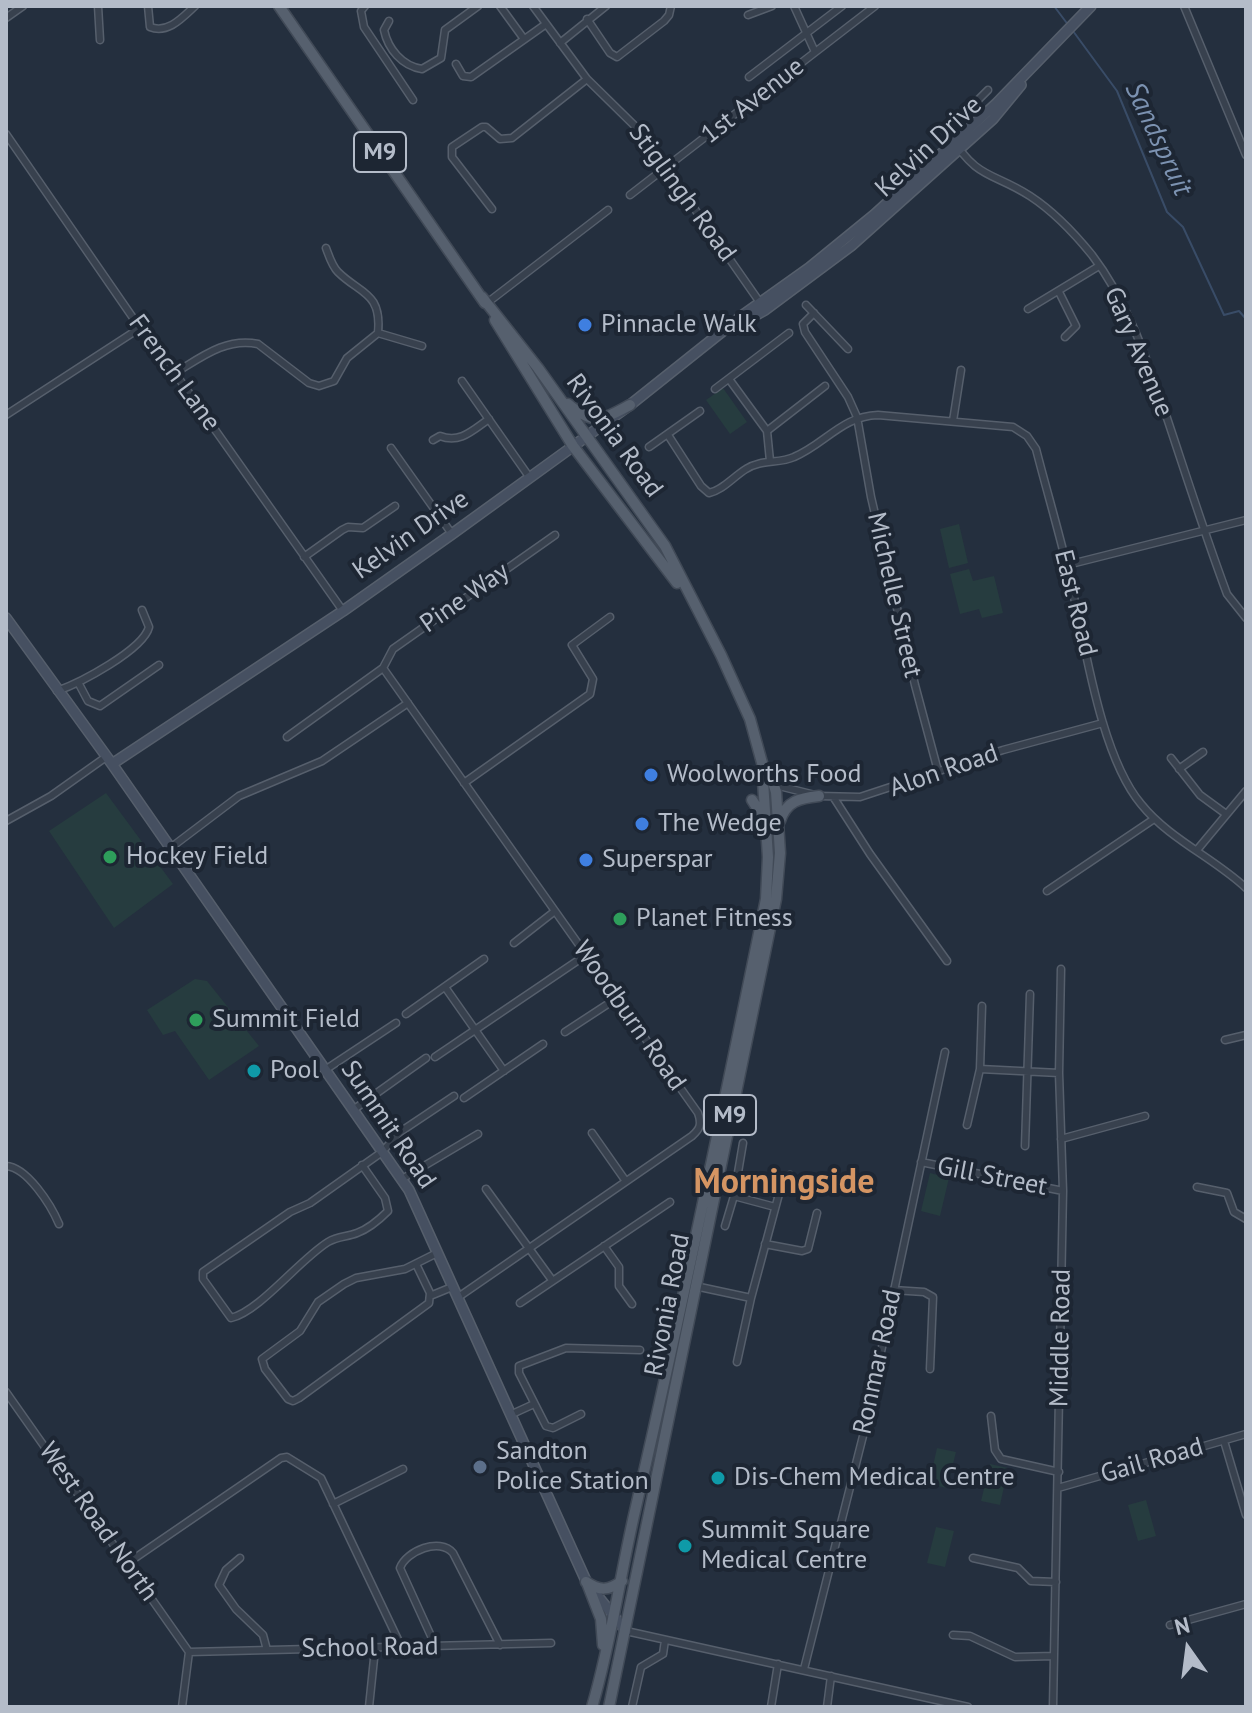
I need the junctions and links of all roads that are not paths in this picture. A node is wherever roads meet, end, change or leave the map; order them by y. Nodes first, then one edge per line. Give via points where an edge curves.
1 (23, 6) edge
2 (98, 6) edge
3 (148, 6) edge
4 (195, 6) edge
5 (279, 6) edge
6 (365, 6) edge
7 (478, 6) edge
8 (500, 6) edge
9 (533, 6) edge
10 (606, 6) edge
11 (671, 6) edge
12 (772, 6) edge
13 (794, 6) edge
14 (842, 6) edge
15 (875, 6) edge
16 (1091, 6) edge
17 (1184, 6) edge
18 (748, 15) dead end
19 (6, 18) edge
20 (587, 19) junction
21 (389, 21) dead end
22 (546, 24) junction
23 (806, 33) junction
24 (524, 39) junction
25 (100, 40) dead end
26 (560, 43) junction
27 (815, 52) junction
28 (456, 64) dead end
29 (749, 77) dead end
30 (587, 79) junction
31 (988, 90) dead end
32 (413, 100) dead end
33 (6, 134) edge
34 (957, 146) junction
35 (1246, 155) edge
36 (667, 168) junction
37 (630, 195) dead end
38 (492, 209) dead end
39 (608, 210) dead end
40 (326, 248) dead end
41 (1099, 266) junction
42 (1059, 292) junction
43 (485, 301) junction
44 (806, 305) dead end
45 (763, 307) junction
46 (1028, 309) dead end
47 (814, 313) junction
48 (140, 328) junction
49 (378, 333) junction
50 (789, 333) dead end
51 (1065, 337) dead end
52 (422, 346) dead end
53 (848, 349) dead end
54 (961, 370) dead end
55 (175, 373) junction
56 (729, 379) junction
57 (462, 381) dead end
58 (825, 386) dead end
59 (715, 389) dead end
60 (555, 392) junction
61 (630, 405) junction
62 (700, 411) dead end
63 (6, 415) edge
64 (857, 417) junction
65 (489, 419) junction
66 (953, 421) junction
67 (767, 431) junction
68 (668, 435) junction
69 (587, 437) junction
70 (433, 440) dead end
71 (573, 446) junction
72 (649, 447) dead end
73 (391, 448) dead end
74 (770, 461) junction
75 (530, 478) junction
76 (395, 506) dead end
77 (1246, 520) edge
78 (1205, 529) junction
79 (452, 534) junction
80 (555, 535) dead end
81 (304, 557) junction
82 (1067, 565) junction
83 (142, 610) dead end
84 (697, 610) junction
85 (343, 611) junction
86 (610, 617) dead end
87 (6, 618) edge
88 (1246, 618) edge
89 (159, 665) dead end
90 (383, 668) junction
91 (79, 684) junction
92 (57, 691) junction
93 (408, 703) junction
94 (1103, 723) junction
95 (287, 737) dead end
96 (1203, 752) dead end
97 (1171, 758) dead end
98 (109, 761) junction
99 (1179, 769) junction
100 (938, 771) junction
101 (464, 783) junction
102 (775, 791) junction
103 (1246, 791) edge
104 (819, 796) junction
105 (834, 798) junction
106 (752, 800) dead end
107 (1226, 814) junction
108 (1154, 819) junction
109 (6, 821) edge
110 (773, 827) junction
111 (169, 849) junction
112 (1197, 850) junction
113 (1246, 888) edge
114 (1047, 891) dead end
115 (555, 911) junction
116 (514, 943) dead end
117 (586, 955) junction
118 (484, 959) dead end
119 (947, 961) dead end
120 (1061, 969) dead end
121 (445, 987) junction
122 (1030, 994) dead end
123 (617, 998) junction
124 (982, 1006) dead end
125 (406, 1014) dead end
126 (396, 1023) dead end
127 (475, 1030) junction
128 (565, 1032) dead end
129 (1246, 1035) edge
130 (1225, 1040) dead end
131 (543, 1044) dead end
132 (945, 1052) dead end
133 (435, 1057) dead end
134 (426, 1058) dead end
135 (980, 1069) junction
136 (325, 1070) junction
137 (504, 1071) junction
138 (1029, 1071) junction
139 (1059, 1073) junction
140 (454, 1096) dead end
141 (464, 1098) dead end
142 (353, 1110) junction
143 (1145, 1116) dead end
144 (967, 1125) dead end
145 (592, 1133) dead end
146 (478, 1134) dead end
147 (1061, 1139) junction
148 (743, 1143) dead end
149 (1025, 1146) dead end
150 (382, 1152) junction
151 (921, 1162) junction
152 (362, 1165) junction
153 (6, 1166) edge
154 (790, 1175) dead end
155 (402, 1179) junction
156 (625, 1180) junction
157 (745, 1186) dead end
158 (1197, 1187) dead end
159 (486, 1189) dead end
160 (1063, 1191) junction
161 (779, 1194) junction
162 (734, 1196) junction
163 (670, 1202) dead end
164 (775, 1207) junction
165 (817, 1213) dead end
166 (1244, 1220) edge
167 (59, 1224) dead end
168 (725, 1226) dead end
169 (765, 1244) junction
170 (604, 1246) junction
171 (528, 1247) junction
172 (437, 1253) junction
173 (416, 1264) junction
174 (552, 1280) junction
175 (690, 1284) junction
176 (452, 1287) junction
177 (893, 1290) junction
178 (430, 1296) junction
179 (457, 1298) junction
180 (751, 1298) junction
181 (520, 1303) dead end
182 (632, 1304) dead end
183 (640, 1350) dead end
184 (737, 1362) dead end
185 (930, 1369) dead end
186 (6, 1392) edge
187 (534, 1404) junction
188 (581, 1414) dead end
189 (510, 1415) junction
190 (991, 1416) dead end
191 (1246, 1434) edge
192 (664, 1436) junction
193 (1224, 1441) junction
194 (650, 1447) junction
195 (403, 1469) dead end
196 (1059, 1472) junction
197 (1058, 1488) junction
198 (333, 1504) junction
199 (1246, 1515) edge
200 (135, 1558) dead end
201 (240, 1558) dead end
202 (973, 1558) dead end
203 (622, 1581) junction
204 (1056, 1582) junction
205 (586, 1583) junction
206 (1246, 1604) edge
207 (614, 1615) junction
208 (1170, 1625) dead end
209 (626, 1631) junction
210 (953, 1635) dead end
211 (665, 1640) junction
212 (551, 1643) dead end
213 (500, 1645) junction
214 (436, 1647) junction
215 (402, 1648) junction
216 (375, 1649) junction
217 (267, 1650) junction
218 (189, 1652) junction
219 (1054, 1656) junction
220 (778, 1664) junction
221 (604, 1667) junction
222 (804, 1669) junction
223 (831, 1676) junction
224 (934, 1703) edge
225 (182, 1707) edge
226 (369, 1707) edge
227 (592, 1707) edge
228 (609, 1707) edge
229 (632, 1707) edge
230 (771, 1707) edge
231 (827, 1707) edge
232 (968, 1707) edge
233 (1053, 1707) edge

1 - 19 street
2 - 25 street
3 - 4 street via 150,27 156,29 170,26
5 - 43 main road, Rivonia Road / M9
6 - 32 street via 364,27
7 - 21 street via 445,30 441,58 422,69 409,67 394,50 384,34
8 - 24 street
9 - 22 street, Stiglingh Road
10 - 20 street
11 - 20 street via 664,21 617,57
12 - 18 street
13 - 23 street
14 - 23 street
15 - 27 street, 1st Avenue
16 - 34 main road, Kelvin Drive
17 - 35 street
20 - 26 street
22 - 24 street
22 - 26 street, Stiglingh Road
23 - 27 street
23 - 29 street
24 - 28 street via 471,77 463,76
26 - 30 street, Stiglingh Road
27 - 36 street, 1st Avenue
30 - 36 street, Stiglingh Road via 641,132
30 - 38 street via 512,138 500,139 482,127 451,150
31 - 34 street via 950,128
33 - 48 street, French Lane
34 - 41 street, Gary Avenue via 977,170 1043,205
34 - 45 main road, Kelvin Drive
36 - 37 street, 1st Avenue
36 - 45 street, Stiglingh Road
39 - 43 street
40 - 49 street via 337,271 366,292 377,309
41 - 42 street
41 - 78 street, Gary Avenue via 1122,303 1150,368
42 - 46 street
42 - 51 street via 1076,326
43 - 60 main road, Rivonia Road / M9
43 - 71 main road, Rivonia Road / M9
44 - 47 street
45 - 61 main road, Kelvin Drive
47 - 53 street
47 - 64 street, Michelle Street via 803,324 805,332
48 - 55 street, French Lane
48 - 63 street
49 - 52 street
49 - 55 street via 347,358 326,385 309,383 248,342 216,348
50 - 56 street
54 - 66 street
55 - 81 street, French Lane
56 - 59 street
56 - 67 street
57 - 65 street
58 - 67 street
60 - 61 main road via 594,420
60 - 69 main road, Rivonia Road / M9
61 - 69 main road, Kelvin Drive
62 - 68 street
64 - 66 street, East Road
64 - 74 street via 793,458
64 - 100 street, Michelle Street via 871,497
65 - 70 street via 462,438
65 - 75 street
66 - 82 street, East Road via 1013,427 1032,442
67 - 74 street
68 - 72 street
68 - 74 street via 709,493 750,466
69 - 71 main road, Kelvin Drive
69 - 84 main road, Rivonia Road / M9 via 665,546
71 - 75 main road, Kelvin Drive
71 - 84 main road, Rivonia Road / M9
73 - 79 street
75 - 79 main road, Kelvin Drive
76 - 81 street via 363,528 342,530
77 - 78 street
78 - 82 street
78 - 88 street, Gary Avenue via 1227,594
79 - 85 main road, Kelvin Drive
80 - 90 street, Pine Way via 393,649
81 - 85 street, French Lane
82 - 94 street, East Road
83 - 91 street via 149,627 144,638
84 - 102 main road, Rivonia Road / M9 via 750,719
85 - 98 main road, Kelvin Drive
86 - 101 street via 572,645 593,679 590,694
87 - 92 main road, Summit Road
89 - 91 street via 100,706 88,701
90 - 93 street, Woodburn Road
90 - 95 street, Pine Way
91 - 92 street
92 - 98 main road, Summit Road
93 - 101 street, Woodburn Road
93 - 111 street via 322,761 239,796
94 - 100 street, Alon Road
94 - 108 street, East Road via 1129,789
96 - 99 street
97 - 99 street
98 - 109 street
98 - 111 main road, Summit Road
99 - 107 street via 1200,795
100 - 105 street, Alon Road via 868,796
101 - 115 street, Woodburn Road
102 - 104 street, Alon Road
102 - 110 main road, Rivonia Road / M9
103 - 107 street
104 - 105 street, Alon Road
104 - 110 main road via 790,803
105 - 119 street
106 - 110 main road
107 - 112 street
108 - 112 street, East Road
108 - 114 street
110 - 175 main road, Rivonia Road / M9 via 766,899
111 - 136 main road, Summit Road
112 - 113 street, East Road
115 - 116 street
115 - 117 street, Woodburn Road
117 - 123 street, Woodburn Road
117 - 127 street
118 - 121 street
120 - 139 street, Middle Road
121 - 125 street
121 - 127 street
122 - 138 street
123 - 128 street
123 - 156 street, Woodburn Road via 701,1123 692,1136
124 - 135 street
126 - 136 street
127 - 133 street
127 - 137 street
129 - 130 street
131 - 137 street
132 - 151 street, Ronmar Road
134 - 142 street
135 - 138 street
135 - 144 street
136 - 142 main road, Summit Road
137 - 141 street
138 - 139 street
138 - 149 street
139 - 147 street, Middle Road
140 - 150 street via 400,1132
142 - 150 main road, Summit Road
143 - 147 street
145 - 156 street
146 - 155 street
147 - 160 street, Middle Road
148 - 162 street
150 - 152 street
150 - 155 main road, Summit Road
151 - 160 street, Gill Street
151 - 177 street, Ronmar Road
152 - 152 street via 203,1272 229,1317 249,1310 327,1242 360,1232 388,1211
153 - 167 street via 21,1172
154 - 161 street
155 - 172 main road, Summit Road
156 - 171 street, Woodburn Road
157 - 161 street
158 - 166 street via 1227,1193
159 - 171 street
160 - 196 street, Middle Road
161 - 164 street
162 - 164 street
162 - 168 street
163 - 170 street
164 - 169 street
165 - 169 street via 808,1249
169 - 180 street
170 - 174 street
170 - 182 street via 619,1267 619,1286
171 - 174 street
171 - 179 street, Woodburn Road
172 - 173 street
172 - 176 main road, Summit Road
173 - 178 street
173 - 178 street via 344,1284 318,1302 300,1331 263,1357 264,1366 286,1397 295,1400 426,1305
174 - 181 street
175 - 180 street
175 - 192 main road, Rivonia Road / M9
175 - 194 main road, Rivonia Road / M9
176 - 178 street
176 - 179 main road, Summit Road
177 - 185 street via 933,1297
177 - 222 street, Ronmar Road via 863,1436
179 - 189 main road, Summit Road
180 - 184 street
183 - 187 street via 566,1348 521,1365 518,1371
186 - 218 street, West Road North
187 - 188 street via 549,1428
187 - 189 street
189 - 205 main road, Summit Road
190 - 196 street via 1001,1459
191 - 193 street, Gail Road
192 - 194 main road
192 - 209 main road, Rivonia Road / M9
193 - 197 street, Gail Road
193 - 199 street
194 - 203 main road, Rivonia Road / M9
195 - 198 street
196 - 197 street, Middle Road
197 - 204 street, Middle Road
198 - 200 street via 320,1476 284,1457
198 - 215 street
201 - 217 street via 219,1585 257,1627
202 - 204 street via 1018,1568 1031,1581
203 - 205 main road via 609,1589
203 - 207 main road, Rivonia Road / M9
204 - 219 street, Middle Road
205 - 207 main road, Summit Road
205 - 221 main road via 602,1625
206 - 208 street
207 - 209 main road, Summit Road
207 - 221 main road, Rivonia Road / M9
209 - 211 street
209 - 228 main road, Rivonia Road / M9
210 - 219 street via 970,1636 1015,1657
211 - 220 street
211 - 229 street via 663,1654 641,1667
212 - 213 street, School Road
213 - 214 street, School Road
213 - 214 street via 453,1553 441,1545 411,1555 400,1568
214 - 215 street, School Road
215 - 216 street, School Road
216 - 217 street, School Road
216 - 226 street
217 - 218 street, School Road
218 - 225 street
219 - 233 street, Middle Road
220 - 222 street
220 - 230 street
221 - 227 main road, Rivonia Road / M9
222 - 223 street
223 - 224 street
223 - 231 street
224 - 232 street

